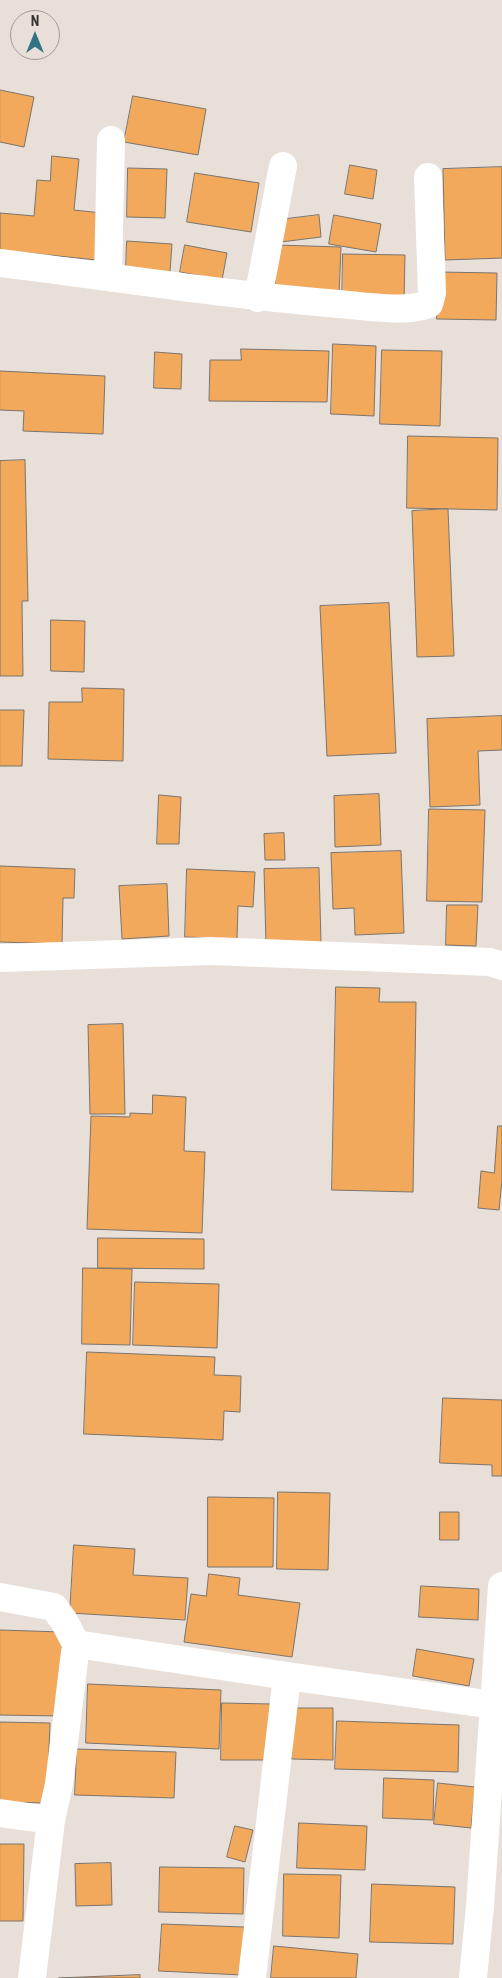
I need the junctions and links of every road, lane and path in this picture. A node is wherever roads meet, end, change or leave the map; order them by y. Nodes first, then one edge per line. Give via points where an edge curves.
1 (110, 140) dead end
2 (283, 166) dead end
3 (428, 177) dead end
4 (0, 263) edge
5 (108, 277) junction
6 (258, 298) junction
7 (0, 958) edge
8 (502, 966) edge
9 (502, 1586) edge
10 (0, 1597) edge
11 (76, 1644) junction
12 (286, 1676) junction
13 (494, 1705) junction
14 (495, 1776) edge
15 (0, 1813) edge
16 (51, 1820) junction
17 (32, 1978) edge
18 (252, 1978) edge
19 (473, 1978) edge

1 - 5 street
2 - 6 street
3 - 6 street via 432,293 429,304 392,308
4 - 5 street
5 - 6 street
7 - 8 street via 211,951 490,962
9 - 13 street
10 - 11 street via 54,1606
11 - 12 street
11 - 16 street
12 - 13 street
12 - 18 street
13 - 14 street
14 - 19 street
15 - 16 street
16 - 17 street

